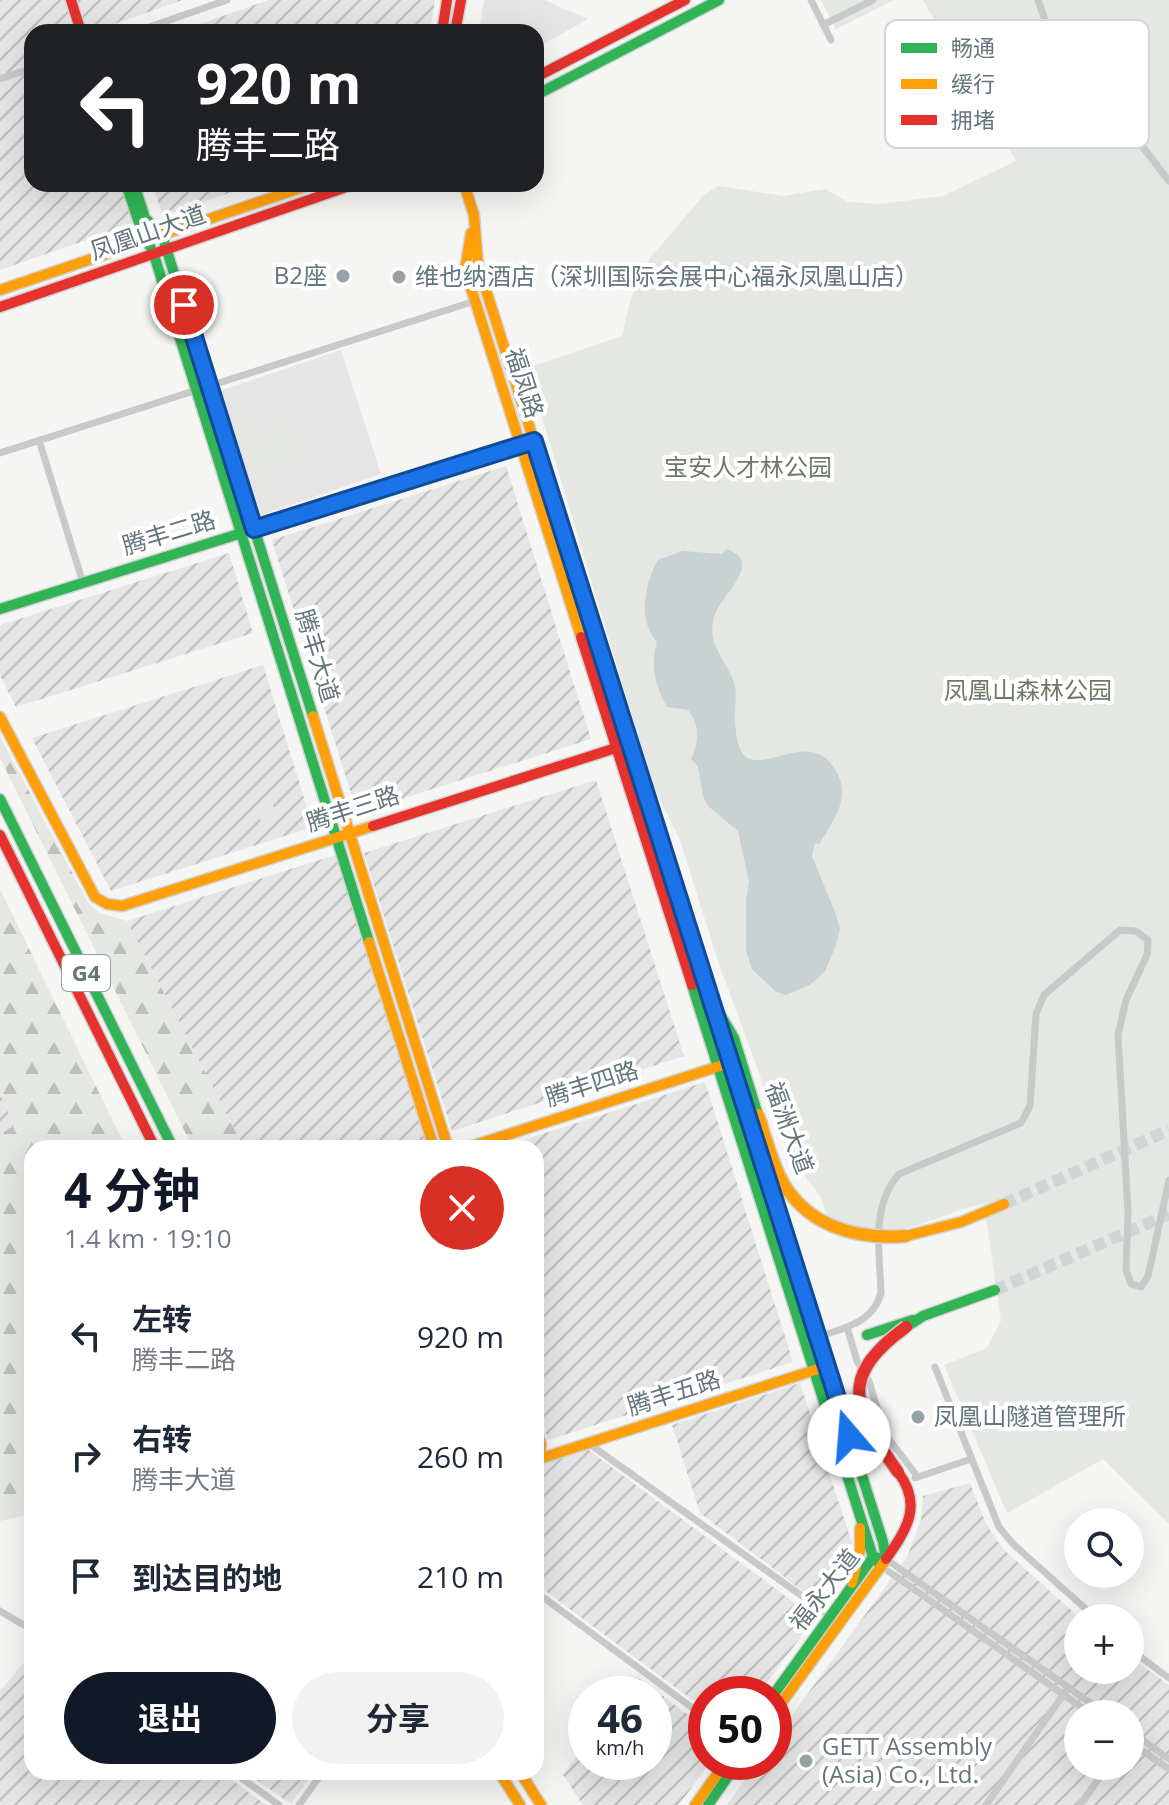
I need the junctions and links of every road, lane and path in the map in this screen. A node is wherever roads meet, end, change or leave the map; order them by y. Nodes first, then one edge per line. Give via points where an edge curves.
1 (71, 0) edge
2 (227, 0) edge
3 (447, 0) edge
4 (461, 0) edge
5 (685, 0) edge
6 (719, 0) edge
7 (811, 0) edge
8 (873, 0) edge
9 (1038, 0) edge
10 (1045, 20) edge
11 (78, 24) edge
12 (158, 24) edge
13 (443, 24) edge
14 (456, 24) edge
15 (823, 25) junction
16 (831, 40) dead end
17 (24, 71) edge
18 (544, 73) edge
19 (0, 79) edge
20 (544, 91) edge
21 (1144, 148) edge
22 (1169, 181) edge
23 (129, 192) edge
24 (137, 192) edge
25 (288, 192) edge
26 (332, 192) edge
27 (467, 192) edge
28 (474, 215) junction
29 (155, 237) junction
30 (160, 252) junction
31 (0, 290) edge
32 (475, 301) junction
33 (0, 307) edge
34 (203, 388) junction
35 (39, 440) junction
36 (527, 443) junction
37 (0, 453) edge
38 (248, 531) junction
39 (83, 583) junction
40 (0, 609) edge
41 (0, 717) edge
42 (623, 746) junction
43 (0, 799) edge
44 (0, 835) edge
45 (343, 835) junction
46 (663, 871) junction
47 (710, 997) junction
48 (724, 1065) junction
49 (151, 1140) edge
50 (169, 1140) edge
51 (432, 1140) edge
52 (445, 1140) edge
53 (491, 1140) edge
54 (1169, 1180) edge
55 (1004, 1204) tunnel mouth
56 (995, 1290) tunnel mouth
57 (923, 1316) junction
58 (847, 1327) junction
59 (867, 1335) dead end
60 (818, 1337) junction
61 (935, 1367) dead end
62 (821, 1368) junction
63 (588, 1443) junction
64 (544, 1458) edge
65 (971, 1459) junction
66 (907, 1477) junction
67 (860, 1514) junction
68 (880, 1561) junction
69 (847, 1592) junction
70 (544, 1598) edge
71 (1080, 1604) edge
72 (0, 1611) edge
73 (830, 1616) junction
74 (24, 1625) edge
75 (1144, 1659) edge
76 (787, 1676) edge
77 (1169, 1678) edge
78 (792, 1687) edge
79 (1066, 1691) junction
80 (1076, 1700) edge
81 (1082, 1700) edge
82 (688, 1705) edge
83 (1144, 1741) edge
84 (1144, 1752) edge
85 (1169, 1759) edge
86 (1169, 1769) edge
87 (244, 1780) edge
88 (317, 1780) edge
89 (504, 1780) edge
90 (525, 1780) edge
91 (713, 1780) edge
92 (725, 1780) edge
93 (1098, 1780) edge
94 (279, 1805) edge
95 (299, 1805) edge
96 (520, 1805) edge
97 (541, 1805) edge
98 (695, 1805) edge
99 (708, 1805) edge
100 (986, 1805) edge
101 (1080, 1805) edge

1 - 11 main road
2 - 12 street
3 - 13 main road
4 - 14 main road
5 - 18 main road
6 - 20 main road
7 - 15 street
8 - 15 street
9 - 10 street
15 - 16 street
17 - 19 street
21 - 22 street
23 - 29 main road, 腾丰大道 via 138,220
24 - 29 main road, 腾丰大道
25 - 29 main road, 凤凰山大道
26 - 30 main road, 凤凰山大道
27 - 28 main road, 福凤路
28 - 32 main road, 福凤路 via 465,269
28 - 36 main road, 福凤路 via 478,265
29 - 30 main road, 腾丰大道
29 - 31 main road, 凤凰山大道
30 - 33 main road, 凤凰山大道
30 - 34 main road, 腾丰大道
32 - 34 street
32 - 36 main road, 福凤路
34 - 35 street
34 - 38 main road, 腾丰大道
35 - 37 street
35 - 39 street
36 - 38 main road, 腾丰二路
36 - 42 main road, 福凤路
38 - 39 main road, 腾丰二路
38 - 45 main road, 腾丰大道
39 - 40 main road, 腾丰二路
41 - 45 main road, 腾丰三路 via 102,904 122,906
42 - 45 main road, 腾丰三路
42 - 46 main road, 福凤路
43 - 50 main road, G4
44 - 49 main road, G4
45 - 51 main road, 腾丰大道
45 - 52 main road, 腾丰大道
46 - 47 main road, 福凤路
46 - 48 main road, 福凤路
47 - 48 main road, 福凤路
47 - 55 main road, 福洲大道, bridge via 737,1043 783,1184 810,1214 860,1237 906,1236
48 - 53 main road, 腾丰四路
48 - 60 main road, 福凤路
48 - 62 main road, 福凤路
54 - 58 street via 1148,1276 1141,1287 1131,1284 1126,1270 1118,1035 1148,940 1136,931 1120,930 1044,995 1036,1014 1030,1106 1021,1123 899,1174 888,1187 880,1208 880,1298 869,1316
56 - 57 main road
57 - 59 main road
57 - 66 main road, bridge via 874,1351 858,1391 864,1422
58 - 60 street
58 - 66 street via 881,1425
60 - 62 main road, 福凤路
61 - 65 street
62 - 63 main road, 腾丰五路
62 - 67 main road, 福凤路
62 - 68 main road, 福凤路
63 - 64 main road, 腾丰五路
63 - 73 street
65 - 66 street
65 - 71 street via 1004,1535
66 - 68 main road via 910,1509 902,1534
67 - 68 main road, 福凤路
67 - 69 main road via 860,1551
68 - 69 main road, 福永大道
68 - 78 main road, 福永大道
68 - 79 street
69 - 73 main road, 福永大道
70 - 82 street
72 - 74 street
73 - 76 main road, 福永大道
75 - 77 street
79 - 80 street
79 - 81 street
79 - 100 street
83 - 85 street
84 - 86 street
87 - 94 street
88 - 95 street
89 - 96 main road
90 - 97 main road
91 - 98 main road
92 - 99 main road
93 - 101 street

